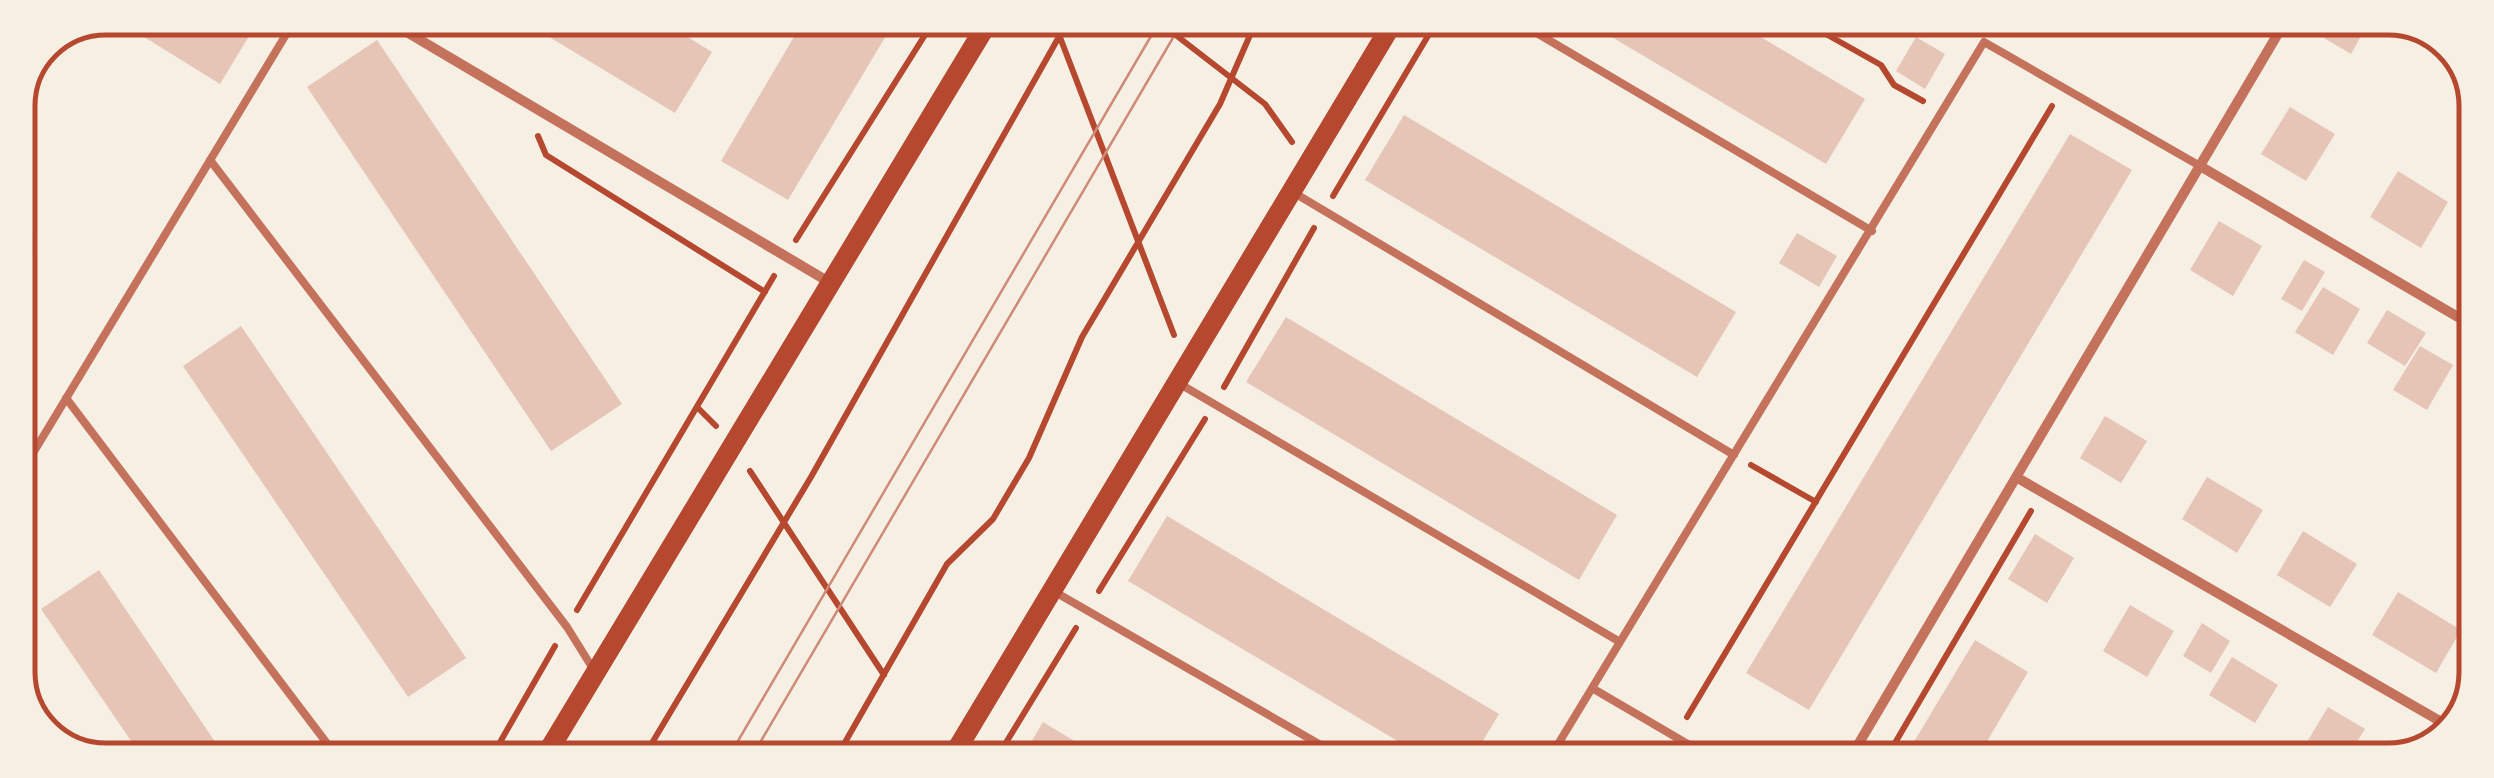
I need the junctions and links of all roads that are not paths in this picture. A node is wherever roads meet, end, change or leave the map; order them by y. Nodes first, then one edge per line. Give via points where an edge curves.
1 (286, 35) edge
2 (412, 35) edge
3 (980, 35) edge
4 (1386, 35) edge
5 (1539, 35) edge
6 (2277, 35) edge
7 (210, 160) junction
8 (2200, 166) junction
9 (1290, 190) junction
10 (1872, 231) junction
11 (829, 282) junction
12 (2459, 318) edge
13 (1180, 373) junction
14 (66, 398) junction
15 (35, 450) edge
16 (1734, 456) junction
17 (2016, 476) junction
18 (1051, 590) junction
19 (1620, 642) junction
20 (596, 672) junction
21 (1592, 688) junction
22 (2439, 721) edge
23 (327, 743) edge
24 (553, 743) edge
25 (960, 743) edge
26 (1317, 743) edge
27 (1559, 743) edge
28 (1687, 743) edge
29 (1859, 743) edge

1 - 7 lane
2 - 11 street
3 - 11 main road
4 - 9 main road
5 - 10 lane
6 - 8 street
7 - 14 lane
7 - 20 lane
8 - 10 lane via 1984,42
8 - 12 street
8 - 17 street
9 - 13 main road
9 - 16 lane
10 - 16 lane
11 - 20 main road
13 - 18 main road
13 - 19 lane
14 - 15 lane
14 - 23 lane
16 - 19 lane
17 - 22 street
17 - 29 street
18 - 25 main road
18 - 26 lane
19 - 21 lane
20 - 24 main road
21 - 27 lane
21 - 28 lane

